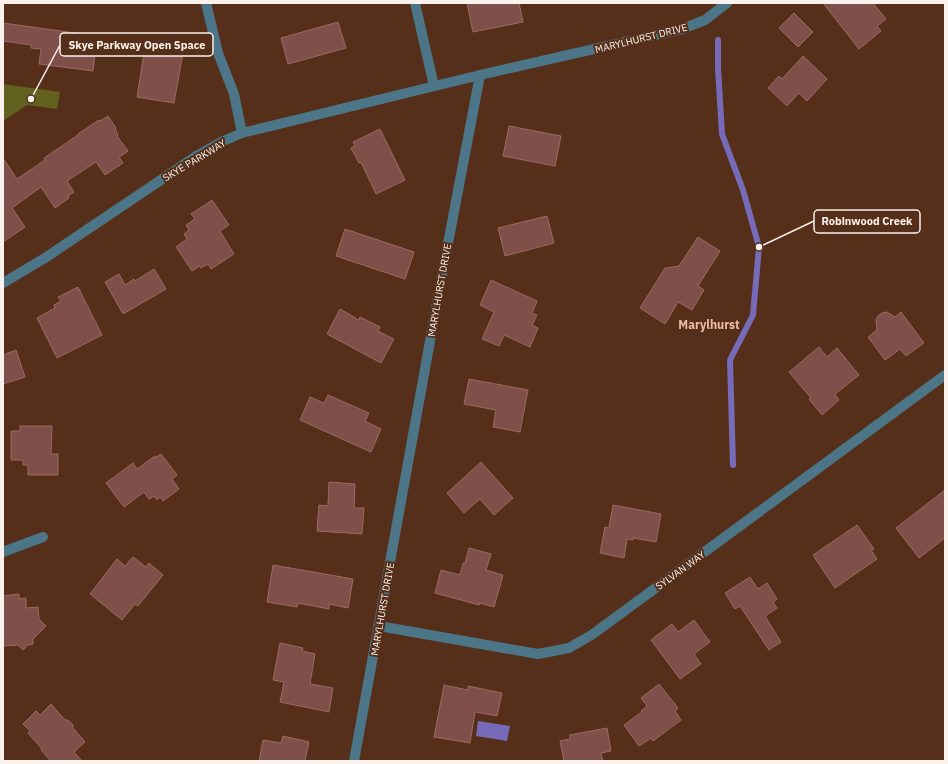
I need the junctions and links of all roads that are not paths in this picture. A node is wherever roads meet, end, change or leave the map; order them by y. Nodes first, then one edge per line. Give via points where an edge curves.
1 (206, 3) edge
2 (415, 3) edge
3 (728, 3) edge
4 (480, 76) junction
5 (434, 86) junction
6 (242, 133) junction
7 (3, 283) edge
8 (945, 375) edge
9 (43, 537) dead end
10 (3, 552) edge
11 (379, 626) junction
12 (354, 761) edge

1 - 6 street via 218,53 234,94
2 - 5 street
3 - 4 street, MARYLHURST DRIVE via 705,20 682,29
4 - 5 street, SKYE PARKWAY
4 - 11 street, MARYLHURST DRIVE
5 - 6 street, SKYE PARKWAY
6 - 7 street, SKYE PARKWAY via 198,156
8 - 11 street, SYLVAN WAY via 593,634 569,648 538,654
9 - 10 street
11 - 12 street, MARYLHURST DRIVE

